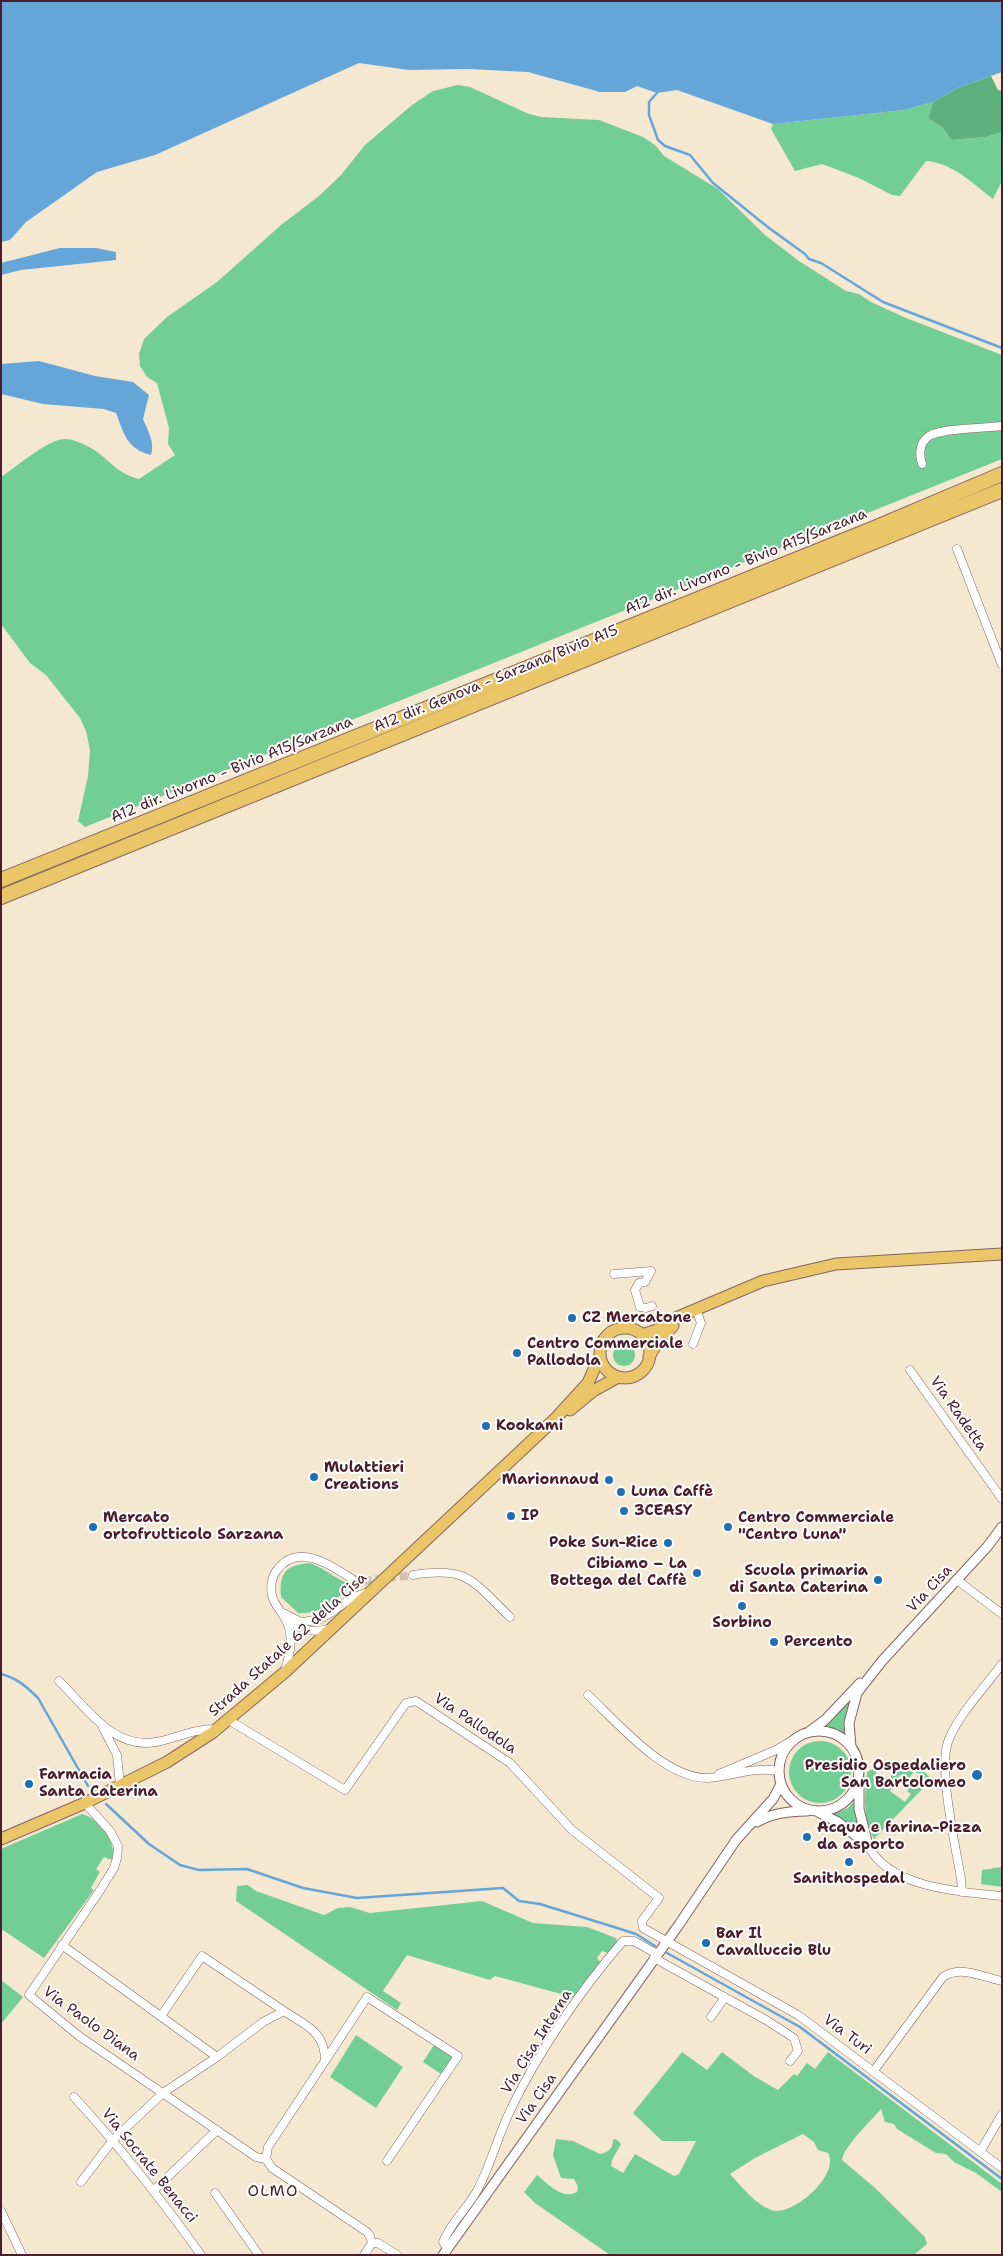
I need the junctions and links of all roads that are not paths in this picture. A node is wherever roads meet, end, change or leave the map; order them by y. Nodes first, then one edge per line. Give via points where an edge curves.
1 (1002, 426) edge
2 (922, 464) dead end
3 (1002, 474) edge
4 (1002, 490) edge
5 (957, 549) dead end
6 (1002, 665) edge
7 (1, 880) edge
8 (1, 897) edge
9 (1002, 1254) edge
10 (614, 1274) dead end
11 (652, 1306) dead end
12 (696, 1309) junction
13 (642, 1335) junction
14 (693, 1344) dead end
15 (600, 1356) junction
16 (649, 1357) junction
17 (910, 1370) dead end
18 (618, 1378) junction
19 (556, 1418) junction
20 (1002, 1499) edge
21 (1002, 1527) edge
22 (414, 1575) tunnel mouth
23 (352, 1578) tunnel mouth
24 (956, 1580) junction
25 (369, 1593) junction
26 (281, 1612) junction
27 (1002, 1614) edge
28 (510, 1617) dead end
29 (332, 1629) junction
30 (1002, 1664) edge
31 (877, 1668) junction
32 (284, 1672) junction
33 (59, 1681) dead end
34 (588, 1695) dead end
35 (227, 1719) junction
36 (103, 1726) junction
37 (217, 1729) junction
38 (810, 1732) junction
39 (793, 1740) junction
40 (851, 1747) junction
41 (779, 1771) junction
42 (859, 1774) junction
43 (707, 1778) junction
44 (781, 1784) junction
45 (120, 1785) junction
46 (85, 1802) junction
47 (815, 1811) junction
48 (1, 1839) edge
49 (736, 1840) junction
50 (868, 1845) junction
51 (962, 1892) junction
52 (1002, 1896) edge
53 (666, 1941) junction
54 (62, 1945) junction
55 (655, 1956) junction
56 (1002, 1981) edge
57 (725, 1997) junction
58 (284, 2011) junction
59 (161, 2016) junction
60 (711, 2017) dead end
61 (217, 2057) junction
62 (325, 2061) junction
63 (790, 2061) dead end
64 (873, 2072) junction
65 (163, 2093) junction
66 (74, 2097) dead end
67 (1002, 2114) edge
68 (217, 2130) junction
69 (113, 2140) junction
70 (980, 2152) junction
71 (266, 2159) junction
72 (387, 2161) dead end
73 (1002, 2168) edge
74 (81, 2182) dead end
75 (154, 2190) junction
76 (215, 2193) dead end
77 (1, 2211) edge
78 (372, 2243) junction
79 (445, 2251) edge
80 (22, 2255) edge
81 (201, 2255) edge
82 (258, 2255) edge
83 (364, 2255) edge
84 (396, 2255) edge

1 - 2 street via 928,436 919,455
3 - 7 highway, A12 dir. Livorno - Bivio A15/Sarzana
4 - 8 highway, A12 dir. Genova - Sarzana/Bivio A15
5 - 6 street
9 - 12 main road, Strada Statale 62 della Cisa via 836,1264 763,1281
10 - 11 street via 651,1271 635,1290 640,1307
12 - 13 main road, Strada Statale 62 della Cisa
12 - 14 street via 701,1323
12 - 16 main road, Strada Statale 62 della Cisa via 658,1340
13 - 15 main road, Strada Statale 62 della Cisa via 630,1329 612,1332 602,1342
13 - 16 main road via 648,1345
15 - 18 main road via 608,1372
15 - 19 main road, Strada Statale 62 della Cisa via 588,1383
16 - 18 main road, Strada Statale 62 della Cisa via 640,1373 630,1378
17 - 20 street, Via Radetta
18 - 19 main road, Strada Statale 62 della Cisa
19 - 25 main road, Strada Statale 62 della Cisa
21 - 24 street, Via Cisa
22 - 28 street via 437,1571 454,1572 469,1578
23 - 26 street via 323,1560 308,1557 284,1562 271,1583 272,1596
24 - 27 street
24 - 31 street, Via Cisa
25 - 26 street via 351,1598 318,1620 301,1622
25 - 29 main road, Strada Statale 62 della Cisa
26 - 29 street via 301,1629 318,1632
26 - 32 street via 291,1631 290,1657
29 - 32 main road, Strada Statale 62 della Cisa
30 - 51 street via 957,1724 944,1753
31 - 38 street, Via Cisa
31 - 40 street, Via Cisa via 857,1693 849,1724
32 - 35 main road, Strada Statale 62 della Cisa
33 - 36 street
34 - 43 street via 661,1763 693,1777
35 - 37 main road, Strada Statale 62 della Cisa
35 - 53 street, Via Pallodola via 345,1790 406,1703 416,1701 510,1763 572,1830 659,1898 642,1921 643,1928
36 - 37 street via 136,1744 157,1742 198,1729
36 - 45 street via 117,1755
37 - 45 main road, Strada Statale 62 della Cisa via 167,1762
38 - 39 street
38 - 40 street via 832,1733
39 - 41 street via 783,1754
39 - 43 street
40 - 42 street via 856,1755
41 - 43 street via 748,1769
41 - 44 street
42 - 47 street via 850,1797 841,1805
42 - 50 street via 859,1809
44 - 47 street via 794,1803
44 - 49 street, Via Cisa via 773,1799
45 - 46 main road, Strada Statale 62 della Cisa
46 - 48 main road, Strada Statale 62 della Cisa
46 - 54 street, Via Paolo Diana via 110,1830 118,1846 117,1858 101,1889
47 - 49 street, Via Cisa via 766,1816
47 - 50 street via 838,1822
49 - 53 street, Via Cisa
50 - 51 street via 881,1864 903,1876 931,1887
51 - 52 street
53 - 55 street, Via Cisa
53 - 64 street, Via Turi via 798,2015
54 - 59 street
54 - 65 street, Via Paolo Diana via 28,1995 79,2036
55 - 57 street
55 - 79 street, Via Cisa
55 - 79 street, Via Cisa Interna via 634,1941 624,1941 561,2024 509,2112 478,2189 448,2230 443,2242
56 - 64 street via 961,1971 951,1971 943,1976
57 - 60 street
57 - 63 street via 794,2038 798,2051
58 - 59 street via 202,1956
58 - 61 street via 263,2022
58 - 62 street via 321,2038
59 - 61 street
61 - 65 street
62 - 71 street via 268,2147
62 - 72 street via 367,1997 458,2056
64 - 70 street, Via Turi
65 - 68 street, Via Paolo Diana
65 - 69 street
66 - 69 street, Via Socrate Benacci
67 - 70 street
68 - 71 street, Via Paolo Diana via 256,2157
68 - 75 street
69 - 74 street
69 - 75 street, Via Socrate Benacci
70 - 73 street, Via Turi
71 - 78 street, Via Paolo Diana via 272,2168 367,2232
75 - 81 street, Via Socrate Benacci
76 - 82 street
77 - 80 street
78 - 83 street
78 - 84 street, Via Paolo Diana via 378,2243

